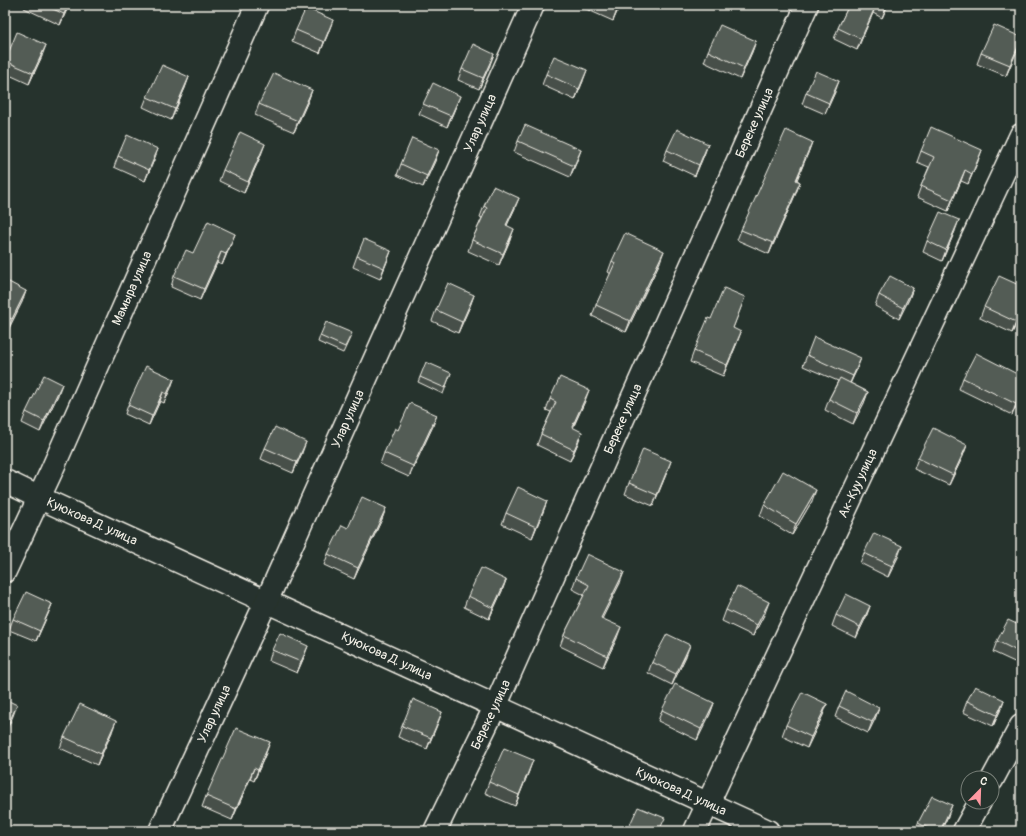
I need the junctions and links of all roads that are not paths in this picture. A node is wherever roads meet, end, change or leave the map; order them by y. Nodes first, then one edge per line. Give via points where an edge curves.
1 (257, 5) edge
2 (533, 5) edge
3 (807, 5) edge
4 (1021, 135) edge
5 (5, 481) edge
6 (40, 498) junction
7 (5, 571) edge
8 (267, 600) junction
9 (495, 707) junction
10 (1021, 726) edge
11 (997, 770) edge
12 (707, 803) junction
13 (976, 810) edge
14 (160, 831) edge
15 (436, 831) edge
16 (695, 831) edge
17 (768, 831) edge
18 (964, 831) edge

1 - 6 street, Мамыра улица
2 - 8 street, Улар улица
3 - 9 street, Береке улица
4 - 12 street, Ак-Куу улица
5 - 6 street, Куюкова Д. улица
6 - 7 street, Мамыра улица
6 - 8 street, Куюкова Д. улица
8 - 9 street, Куюкова Д. улица
8 - 14 street, Улар улица
9 - 12 street, Куюкова Д. улица
9 - 15 street, Береке улица
10 - 11 street
12 - 16 street, Ак-Куу улица
12 - 17 street, Куюкова Д. улица
13 - 18 street

